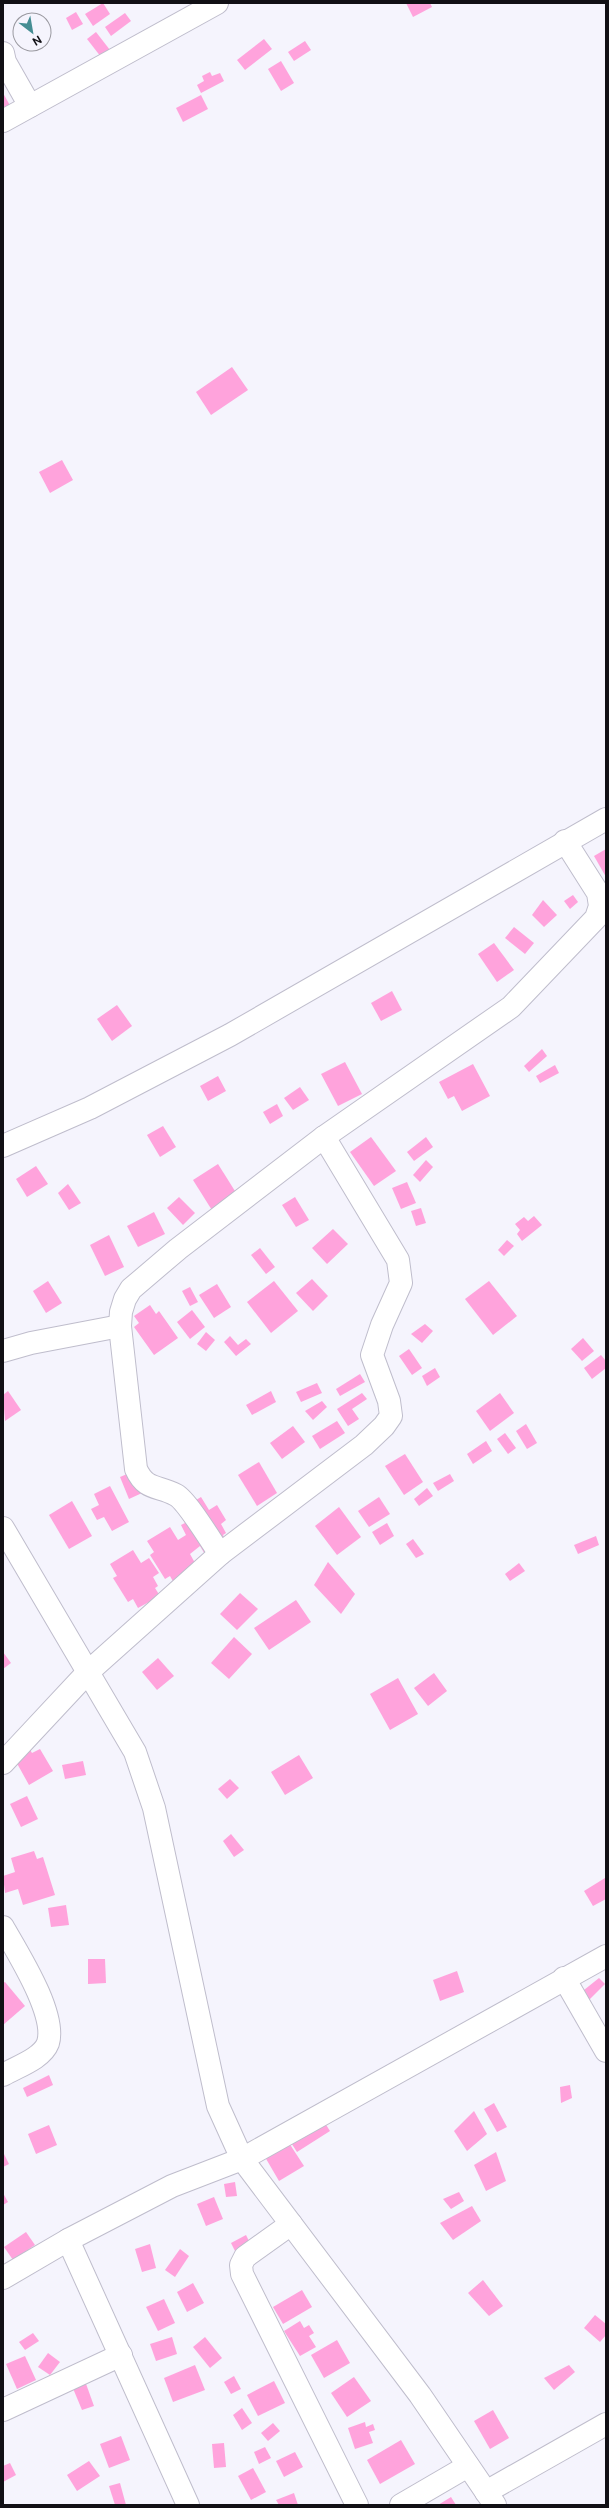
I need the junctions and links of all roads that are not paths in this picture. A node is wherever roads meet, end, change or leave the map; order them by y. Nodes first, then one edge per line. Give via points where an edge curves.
1 (217, 3) edge
2 (3, 53) edge
3 (30, 106) junction
4 (3, 121) edge
5 (606, 819) edge
6 (565, 841) junction
7 (324, 1137) junction
8 (3, 1146) edge
9 (120, 1326) junction
10 (3, 1351) edge
11 (3, 1528) edge
12 (220, 1554) junction
13 (88, 1672) junction
14 (3, 1763) edge
15 (3, 1927) edge
16 (606, 1956) edge
17 (564, 1978) junction
18 (606, 2051) edge
19 (3, 2075) edge
20 (242, 2159) junction
21 (291, 2224) junction
22 (68, 2240) junction
23 (3, 2278) edge
24 (121, 2355) junction
25 (3, 2410) edge
26 (606, 2424) edge
27 (468, 2466) junction
28 (491, 2499) edge
29 (182, 2503) edge
30 (357, 2505) edge
31 (401, 2505) edge

1 - 3 street
2 - 3 street via 5,62
3 - 4 street
5 - 6 street
6 - 7 street via 598,893 600,906 596,918 511,1007
6 - 8 street via 230,1035 90,1108
7 - 9 street via 178,1249 131,1289 121,1312
7 - 12 street via 398,1260 401,1283 372,1355 389,1401 391,1416 364,1445
9 - 10 street
9 - 12 street via 136,1469 140,1478 151,1487 176,1495
11 - 13 street
12 - 13 street
13 - 14 street
13 - 20 street via 135,1752 154,1808 218,2106
15 - 19 street via 37,1988 47,2019 48,2035 48,2043 38,2056
16 - 17 street
17 - 18 street
17 - 20 street
20 - 21 street
20 - 22 street via 172,2186
21 - 27 street via 420,2395
21 - 30 street via 245,2257 242,2274
22 - 23 street
22 - 24 street
24 - 25 street
24 - 29 street
26 - 28 street
27 - 28 street
27 - 31 street

